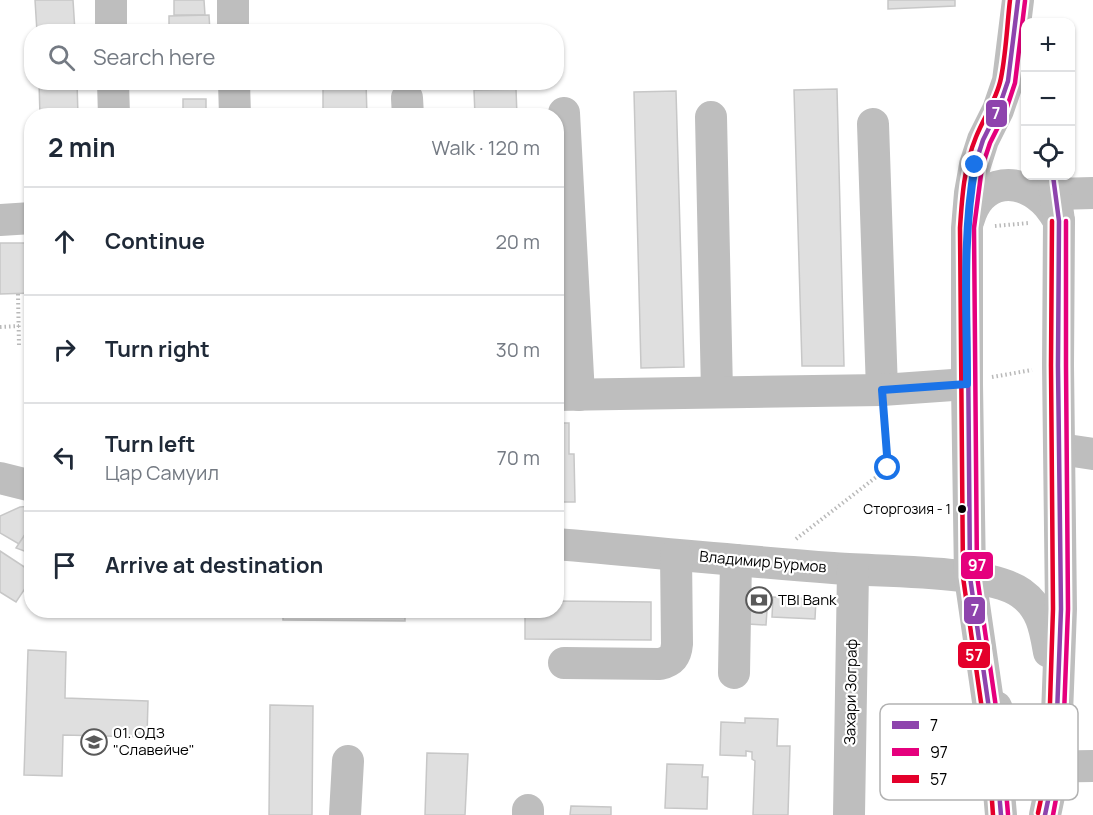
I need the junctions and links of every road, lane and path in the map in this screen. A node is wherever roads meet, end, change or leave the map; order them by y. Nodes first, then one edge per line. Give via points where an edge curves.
1 (111, 0) edge
2 (233, 0) edge
3 (1020, 0) edge
4 (1025, 18) edge
5 (111, 24) edge
6 (233, 24) edge
7 (113, 90) edge
8 (234, 90) edge
9 (114, 108) edge
10 (235, 108) edge
11 (564, 113) dead end
12 (711, 117) dead end
13 (873, 124) dead end
14 (1093, 193) edge
15 (1056, 197) edge
16 (24, 218) edge
17 (0, 220) edge
18 (967, 228) junction
19 (18, 294) dead end
20 (19, 326) junction
21 (0, 327) edge
22 (19, 346) dead end
23 (1058, 366) junction
24 (967, 389) junction
25 (882, 390) junction
26 (717, 392) junction
27 (568, 395) edge
28 (1060, 449) junction
29 (1093, 454) edge
30 (0, 478) edge
31 (24, 484) edge
32 (564, 545) edge
33 (676, 555) junction
34 (751, 562) junction
35 (853, 570) junction
36 (970, 576) junction
37 (564, 663) dead end
38 (734, 673) dead end
39 (985, 681) junction
40 (988, 704) edge
41 (995, 704) edge
42 (1056, 704) edge
43 (1057, 704) edge
44 (348, 761) dead end
45 (1078, 766) edge
46 (1093, 766) edge
47 (999, 800) edge
48 (1048, 800) edge
49 (345, 815) edge
50 (849, 815) edge
51 (1001, 815) edge
52 (1045, 815) edge

1 - 5 street
2 - 6 street
3 - 4 street
3 - 18 street via 1008,81 975,165
7 - 9 street
8 - 10 street
11 - 27 street
12 - 26 street
13 - 25 street
14 - 15 street
15 - 18 path
15 - 18 street via 1049,206 1028,190 1013,184 999,185 977,200
15 - 23 street
16 - 17 street
18 - 24 street
19 - 20 path
20 - 21 path
20 - 22 path
23 - 24 path via 991,377
23 - 28 street
24 - 25 street
24 - 36 street
25 - 26 street
25 - 34 path via 888,468
26 - 27 street
28 - 29 street
28 - 43 street
30 - 31 street
32 - 33 street, Владимир Бурмов
33 - 34 street, Владимир Бурмов
33 - 37 street via 677,644 676,654 668,662
34 - 35 street, Владимир Бурмов
34 - 38 street
35 - 36 street, Владимир Бурмов
35 - 50 street, Захари Зограф
36 - 39 street
36 - 42 street, Владимир Бурмов via 1010,587 1039,613 1045,624
39 - 40 street
39 - 41 street
44 - 49 street
45 - 46 street
47 - 51 street
48 - 52 street

